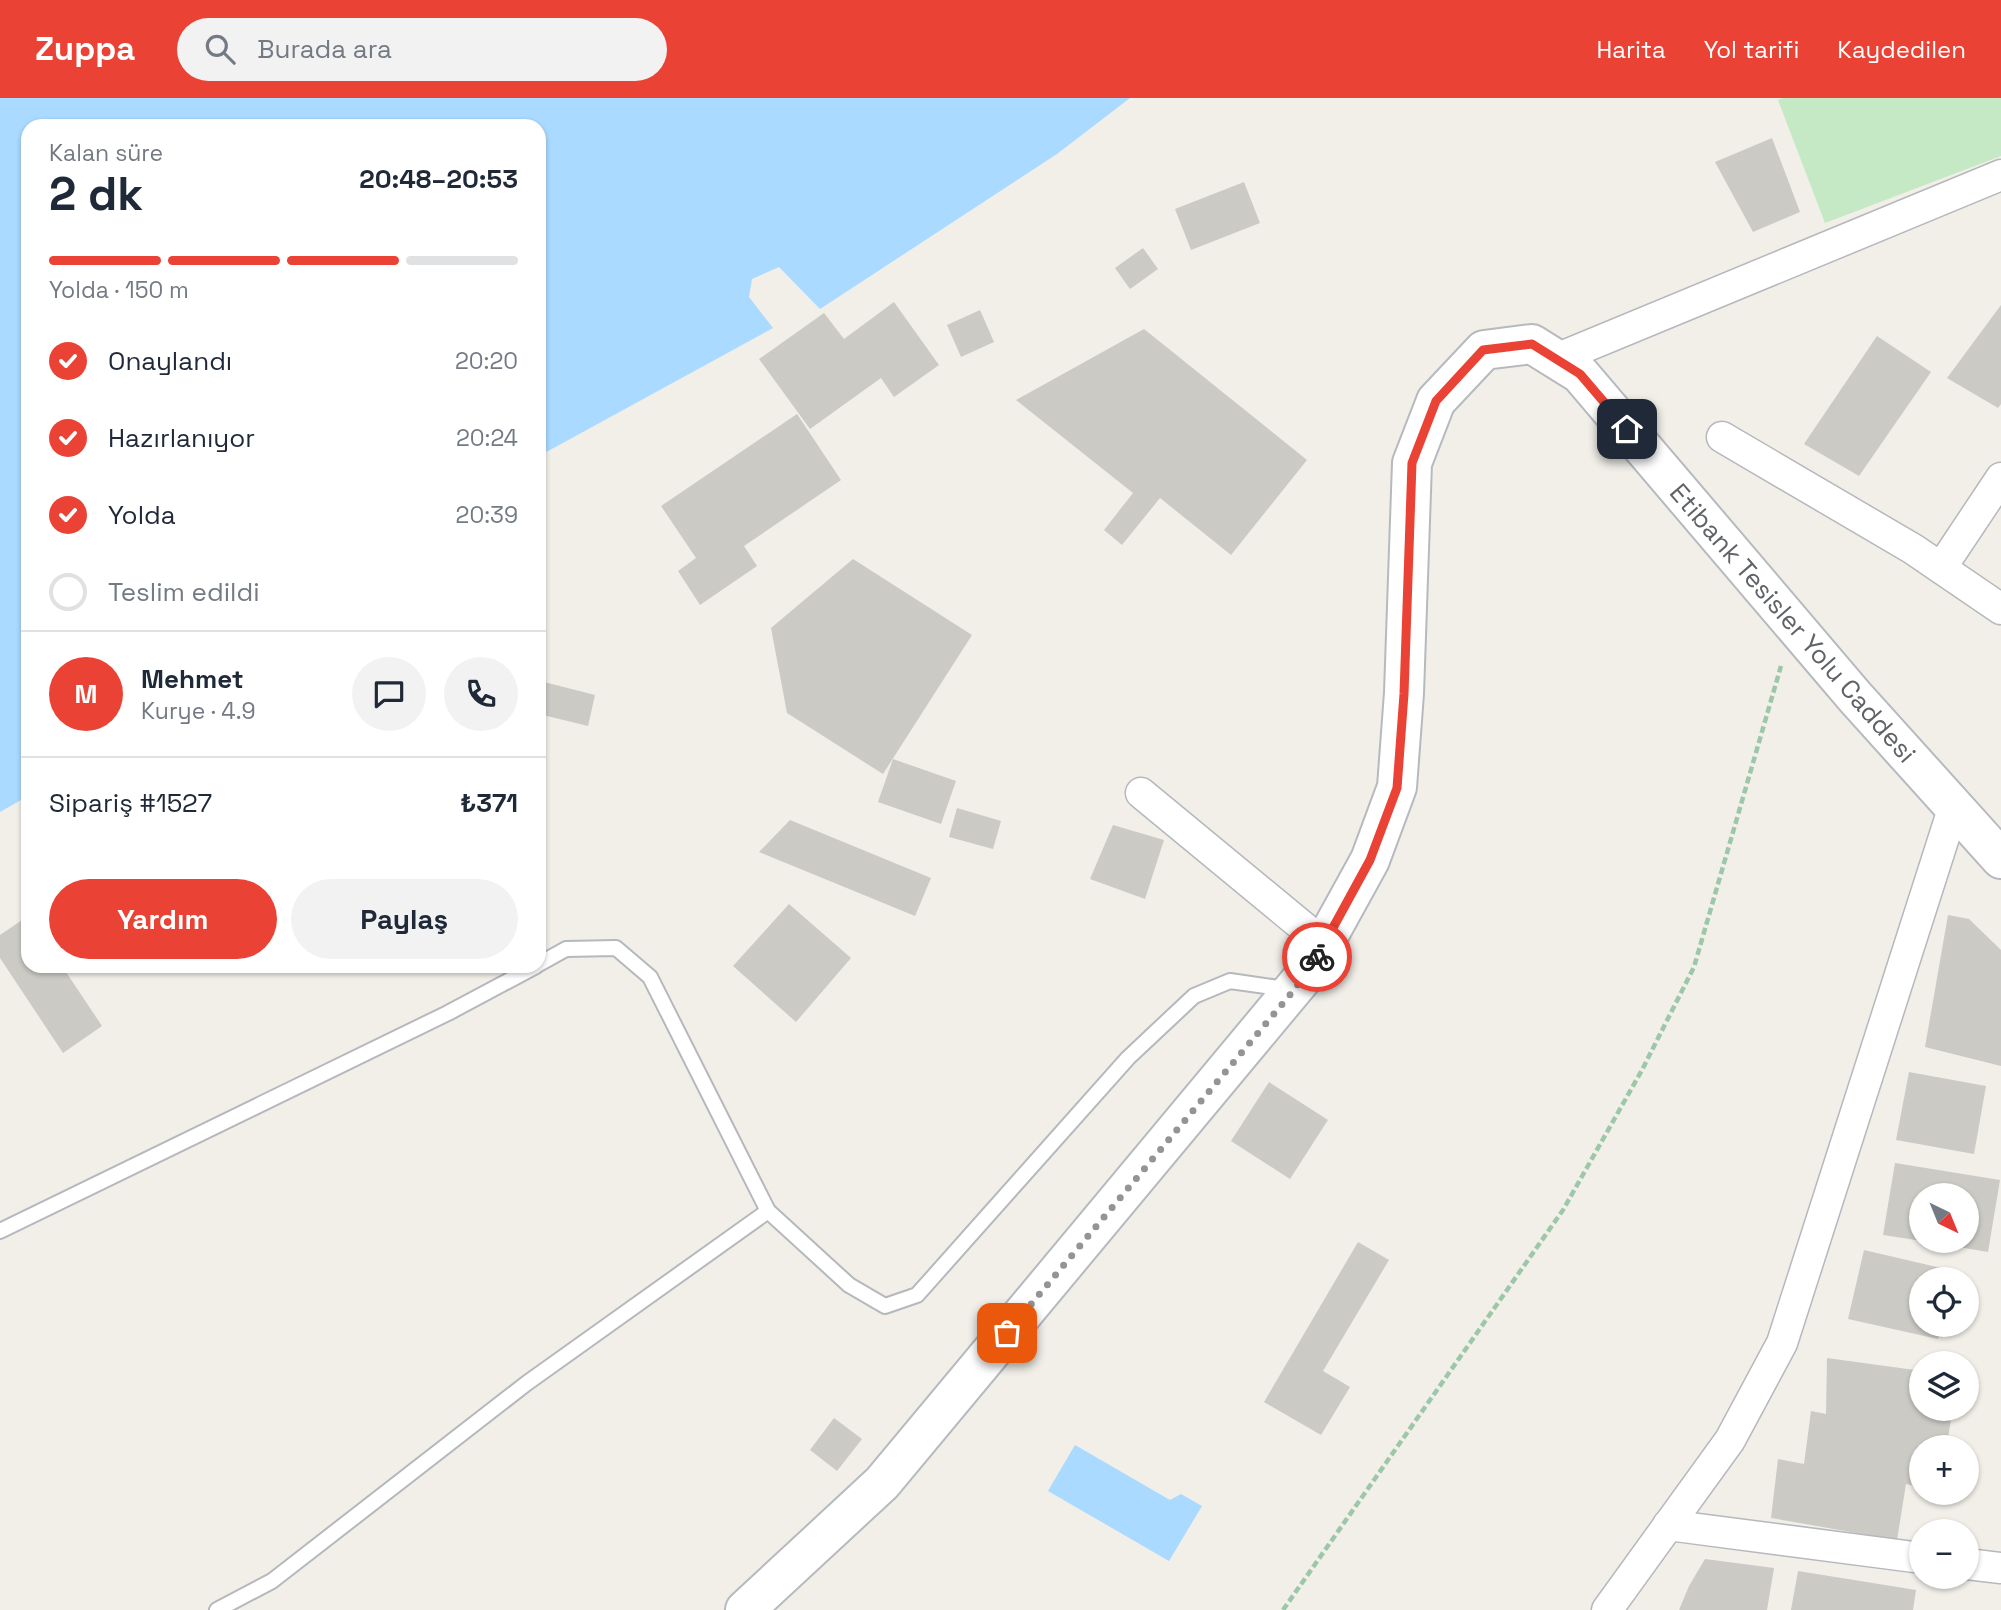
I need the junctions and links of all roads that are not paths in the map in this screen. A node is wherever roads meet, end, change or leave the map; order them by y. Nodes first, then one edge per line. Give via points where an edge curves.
1 (2001, 175) edge
2 (1556, 359) junction
3 (1722, 437) dead end
4 (2001, 478) edge
5 (1941, 568) junction
6 (2001, 609) edge
7 (1142, 793) dead end
8 (1954, 806) junction
9 (2001, 859) edge
10 (1324, 944) junction
11 (546, 960) edge
12 (522, 973) edge
13 (1294, 990) junction
14 (768, 1211) junction
15 (0, 1231) edge
16 (1668, 1525) junction
17 (1909, 1556) edge
18 (1979, 1566) edge
19 (2001, 1569) edge
20 (217, 1610) edge
21 (745, 1610) edge
22 (1607, 1610) edge

1 - 2 street
2 - 8 street, Etibank Tesisler Yolu Caddesi via 1580,374
2 - 10 street, Etibank Tesisler Yolu Caddesi via 1532,344 1483,350 1436,401 1412,463 1397,788 1370,860
3 - 5 street
4 - 5 street
5 - 6 street
7 - 10 street
8 - 9 street, Etibank Tesisler Yolu Caddesi
8 - 16 street via 1782,1343 1730,1440
10 - 13 street, Etibank Tesisler Yolu Caddesi
11 - 14 lane via 566,949 616,948 650,977
12 - 15 lane
13 - 14 lane via 1230,981 1194,996 1128,1058 917,1295 885,1306 849,1285
13 - 21 street, Etibank Tesisler Yolu Caddesi via 882,1483
14 - 20 lane via 527,1383 272,1581
16 - 17 street
16 - 22 street
18 - 19 street

